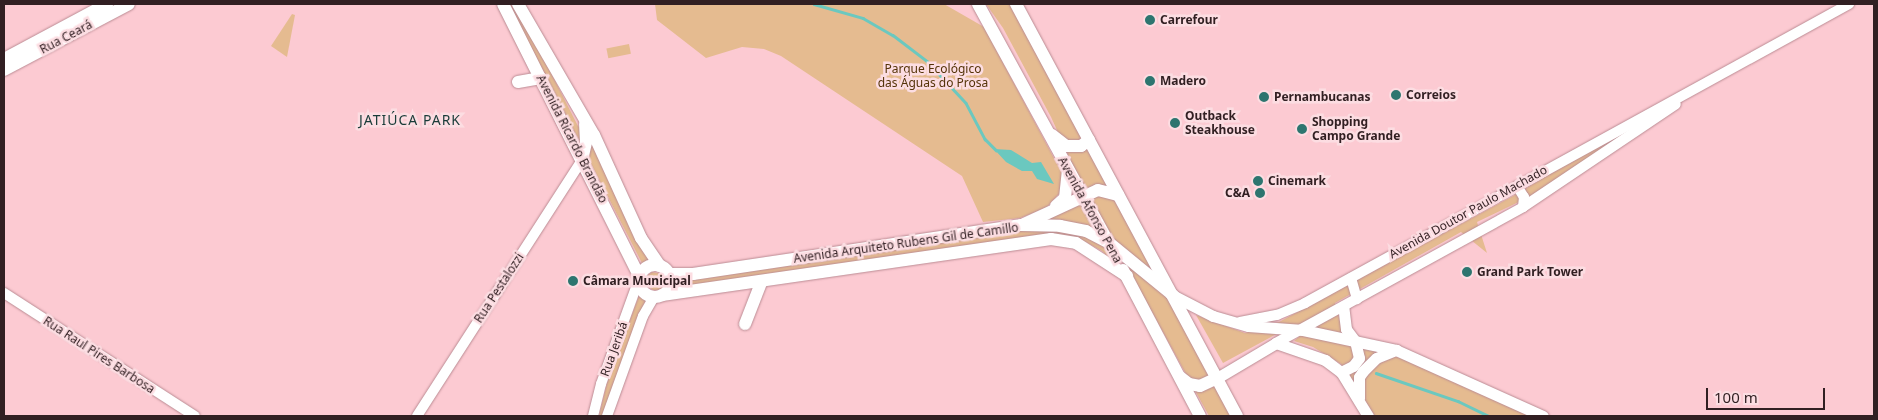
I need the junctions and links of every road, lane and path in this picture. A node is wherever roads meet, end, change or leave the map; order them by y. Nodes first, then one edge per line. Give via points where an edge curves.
1 (107, 4) edge
2 (129, 4) edge
3 (503, 4) edge
4 (518, 4) edge
5 (978, 4) edge
6 (1016, 4) edge
7 (1849, 4) edge
8 (4, 59) edge
9 (4, 70) edge
10 (540, 78) junction
11 (518, 82) dead end
12 (1697, 88) junction
13 (584, 119) junction
14 (1042, 124) junction
15 (1089, 140) junction
16 (582, 160) junction
17 (1068, 170) junction
18 (1517, 186) junction
19 (1118, 195) junction
20 (1083, 196) junction
21 (1523, 207) junction
22 (1048, 212) junction
23 (1021, 225) junction
24 (1108, 242) junction
25 (664, 270) junction
26 (1126, 276) junction
27 (1351, 278) junction
28 (639, 279) junction
29 (762, 283) junction
30 (4, 293) edge
31 (658, 296) junction
32 (1174, 296) junction
33 (1357, 299) junction
34 (1344, 306) junction
35 (1236, 323) junction
36 (745, 324) dead end
37 (1303, 330) junction
38 (1355, 341) junction
39 (1276, 343) junction
40 (1396, 350) junction
41 (1341, 372) junction
42 (1180, 377) junction
43 (1217, 378) junction
44 (1360, 401) junction
45 (195, 416) edge
46 (417, 416) edge
47 (593, 416) edge
48 (608, 416) edge
49 (1200, 416) edge
50 (1237, 416) edge
51 (1368, 416) edge
52 (1542, 416) edge

1 - 8 main road, Rua Ceará
2 - 9 main road, Rua Ceará
3 - 10 main road, Avenida Ricardo Brandão
4 - 13 main road, Avenida Ricardo Brandão
5 - 14 main road, Avenida Afonso Pena
6 - 15 main road
7 - 12 street
10 - 11 main road
10 - 16 main road, Avenida Ricardo Brandão
12 - 18 street, Avenida Doutor Paulo Machado
12 - 21 street, Avenida Doutor Paulo Machado
13 - 16 main road via 586,142
13 - 25 main road, Avenida Ricardo Brandão via 641,238
14 - 15 main road via 1066,146 1080,146
14 - 17 main road, Avenida Afonso Pena
15 - 19 main road
16 - 28 main road, Avenida Ricardo Brandão
16 - 46 street, Rua Pestalozzi
17 - 20 main road, Avenida Afonso Pena
17 - 22 main road via 1065,198
18 - 21 street via 1524,197
18 - 27 street, Avenida Doutor Paulo Machado
19 - 20 main road via 1102,189
19 - 32 main road
20 - 22 main road
20 - 24 main road, Avenida Afonso Pena
21 - 33 street, Avenida Doutor Paulo Machado
22 - 23 main road
23 - 24 main road, Avenida Arquiteto Rubens Gil de Camillo via 1079,229
23 - 25 main road, Avenida Arquiteto Rubens Gil de Camillo via 729,269
24 - 26 main road, Avenida Afonso Pena
24 - 32 main road, Avenida Arquiteto Rubens Gil de Camillo
25 - 28 main road via 647,266
25 - 31 main road via 670,286
26 - 29 main road, Avenida Arquiteto Rubens Gil de Camillo via 1076,243 1051,239
26 - 42 main road, Avenida Afonso Pena
27 - 33 street
27 - 35 street, Avenida Doutor Paulo Machado via 1277,315
28 - 31 main road via 640,288
28 - 47 street, Rua Jeribá via 601,384
29 - 31 main road, Avenida Arquiteto Rubens Gil de Camillo
29 - 36 main road
30 - 45 street, Rua Raul Pires Barbosa
31 - 48 street, Rua Jeribá via 643,316
32 - 35 main road, Avenida Arquiteto Rubens Gil de Camillo
32 - 43 main road
33 - 34 street, Avenida Doutor Paulo Machado
34 - 37 street, Avenida Doutor Paulo Machado
34 - 38 main road via 1346,329
35 - 37 main road, Avenida Arquiteto Rubens Gil de Camillo
37 - 38 main road, Avenida Arquiteto Rubens Gil de Camillo
37 - 39 street, Avenida Doutor Paulo Machado
38 - 40 main road, Avenida Arquiteto Rubens Gil de Camillo
38 - 41 main road via 1359,352 1356,363
39 - 41 main road via 1325,360
39 - 43 main road
40 - 44 main road via 1376,358 1362,371 1358,378
40 - 52 main road, Avenida Arquiteto Rubens Gil de Camillo
41 - 44 main road
42 - 43 main road via 1200,386
42 - 49 main road, Avenida Afonso Pena
43 - 50 main road
44 - 51 main road

